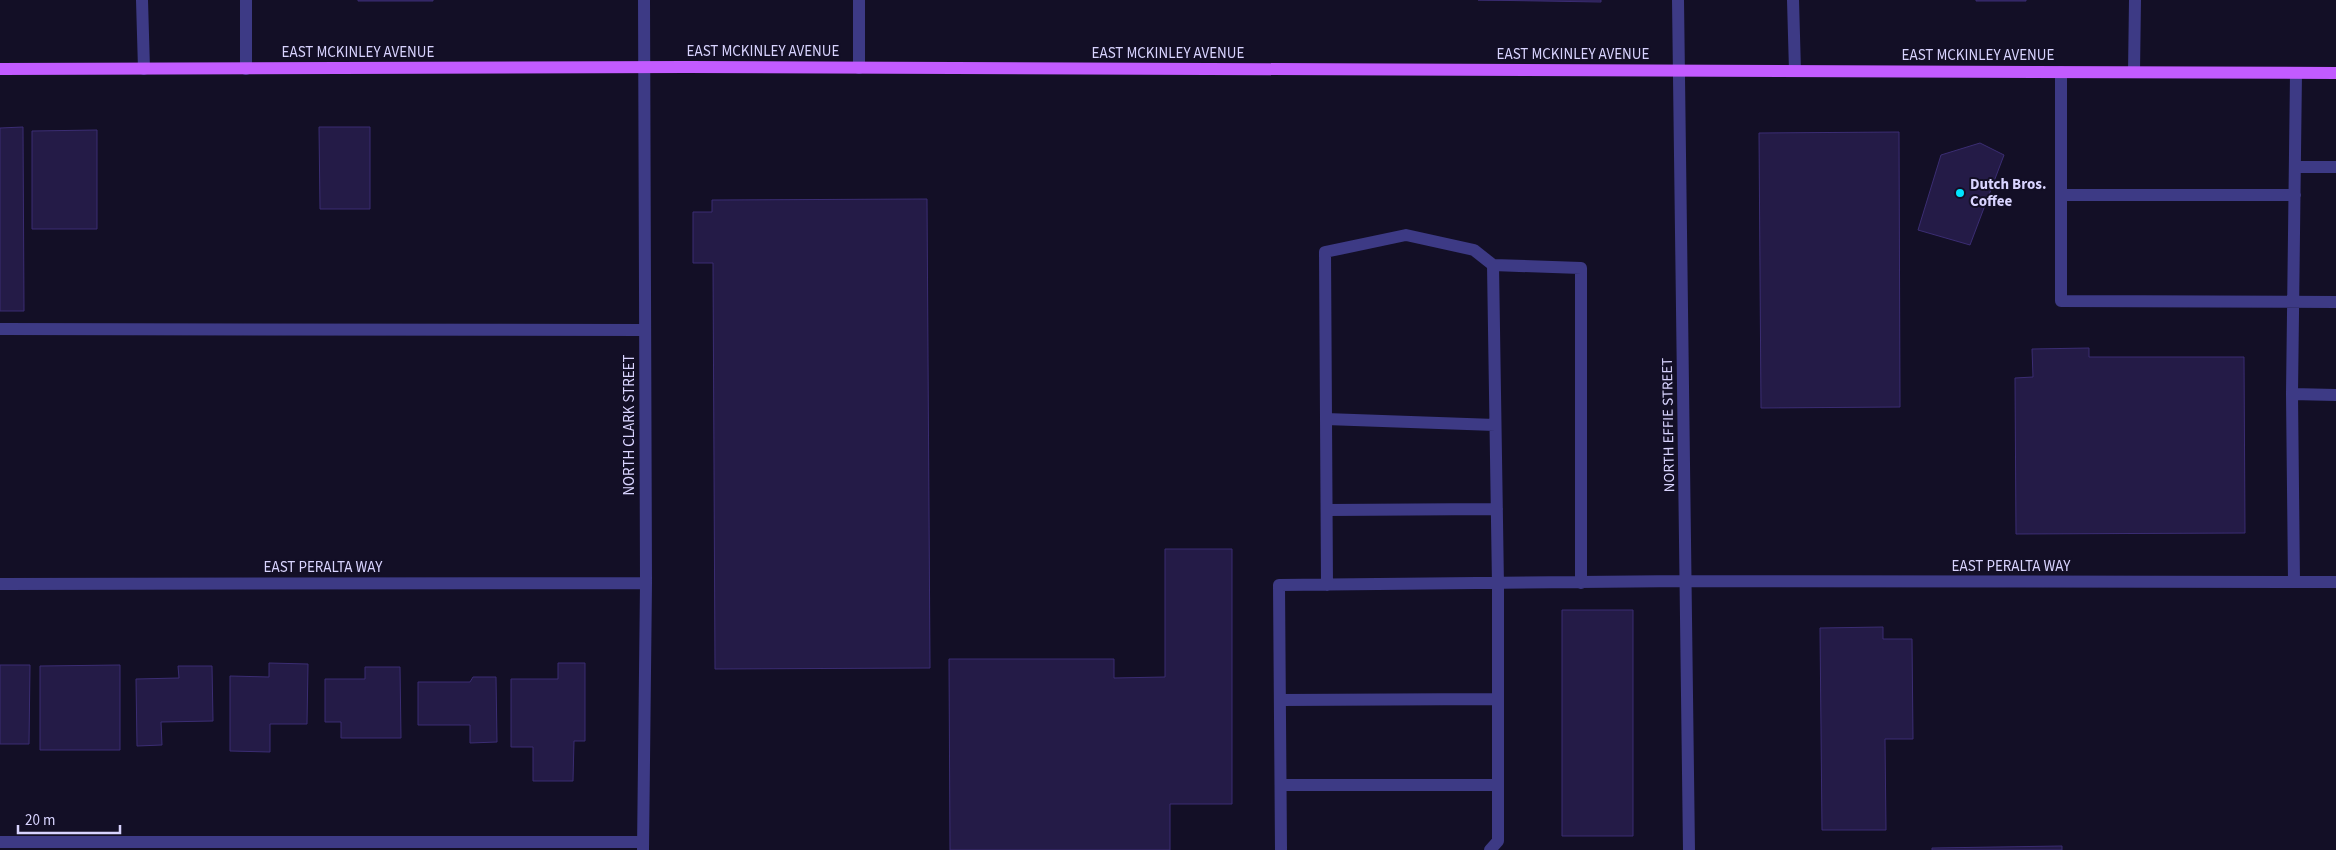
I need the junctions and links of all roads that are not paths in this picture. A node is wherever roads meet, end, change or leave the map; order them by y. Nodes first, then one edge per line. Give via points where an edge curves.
1 (142, 0) edge
2 (246, 0) edge
3 (644, 0) edge
4 (859, 0) edge
5 (1678, 0) edge
6 (1793, 0) edge
7 (2135, 0) edge
8 (645, 67) junction
9 (144, 68) junction
10 (246, 68) junction
11 (859, 68) junction
12 (0, 69) edge
13 (1679, 71) junction
14 (1795, 71) junction
15 (2062, 72) junction
16 (2134, 72) junction
17 (2296, 72) junction
18 (2336, 73) edge
19 (2295, 167) junction
20 (2336, 167) edge
21 (2061, 195) junction
22 (2295, 195) junction
23 (1493, 265) junction
24 (2293, 302) junction
25 (2336, 302) edge
26 (0, 328) edge
27 (645, 330) junction
28 (2292, 394) junction
29 (2336, 395) edge
30 (1326, 419) junction
31 (1495, 425) junction
32 (1497, 509) junction
33 (1327, 510) junction
34 (1687, 581) junction
35 (2294, 582) junction
36 (2336, 582) edge
37 (646, 583) junction
38 (0, 584) edge
39 (1581, 584) junction
40 (1327, 585) junction
41 (1498, 585) junction
42 (1498, 699) junction
43 (1280, 700) junction
44 (1281, 785) junction
45 (1498, 785) junction
46 (0, 842) edge
47 (643, 846) edge
48 (1281, 850) edge
49 (1490, 850) edge
50 (1690, 850) edge

1 - 9 street
2 - 10 street
3 - 8 street, NORTH CLARK STREET
4 - 11 street
5 - 13 street, NORTH EFFIE STREET
6 - 14 street
7 - 16 street
8 - 10 main road, EAST MCKINLEY AVENUE
8 - 11 main road, EAST MCKINLEY AVENUE
8 - 27 street, NORTH CLARK STREET
9 - 10 main road, EAST MCKINLEY AVENUE
9 - 12 main road, EAST MCKINLEY AVENUE
11 - 13 main road, EAST MCKINLEY AVENUE
13 - 14 main road, EAST MCKINLEY AVENUE
13 - 34 street, NORTH EFFIE STREET
14 - 15 main road, EAST MCKINLEY AVENUE
15 - 16 main road, EAST MCKINLEY AVENUE
15 - 21 street
16 - 17 main road, EAST MCKINLEY AVENUE
17 - 18 main road, EAST MCKINLEY AVENUE
17 - 19 street
19 - 20 street
19 - 22 street
21 - 22 street
21 - 24 street via 2061,301
22 - 24 street
23 - 30 street via 1474,250 1406,235 1325,252
23 - 31 street
23 - 39 street via 1581,268
24 - 25 street
24 - 28 street
26 - 27 street
27 - 37 street, NORTH CLARK STREET
28 - 29 street
28 - 35 street
30 - 31 street
30 - 33 street
31 - 32 street
32 - 33 street
32 - 41 street
33 - 40 street
34 - 35 street, EAST PERALTA WAY
34 - 39 street, EAST PERALTA WAY
34 - 50 street, NORTH EFFIE STREET
35 - 36 street, EAST PERALTA WAY
37 - 38 street, EAST PERALTA WAY
37 - 47 street, NORTH CLARK STREET
39 - 41 street, EAST PERALTA WAY
40 - 41 street, EAST PERALTA WAY
40 - 43 street, EAST PERALTA WAY via 1279,585
41 - 42 street
42 - 43 street
42 - 45 street
43 - 44 street
44 - 45 street
44 - 48 street
45 - 49 street via 1498,841
46 - 47 street

